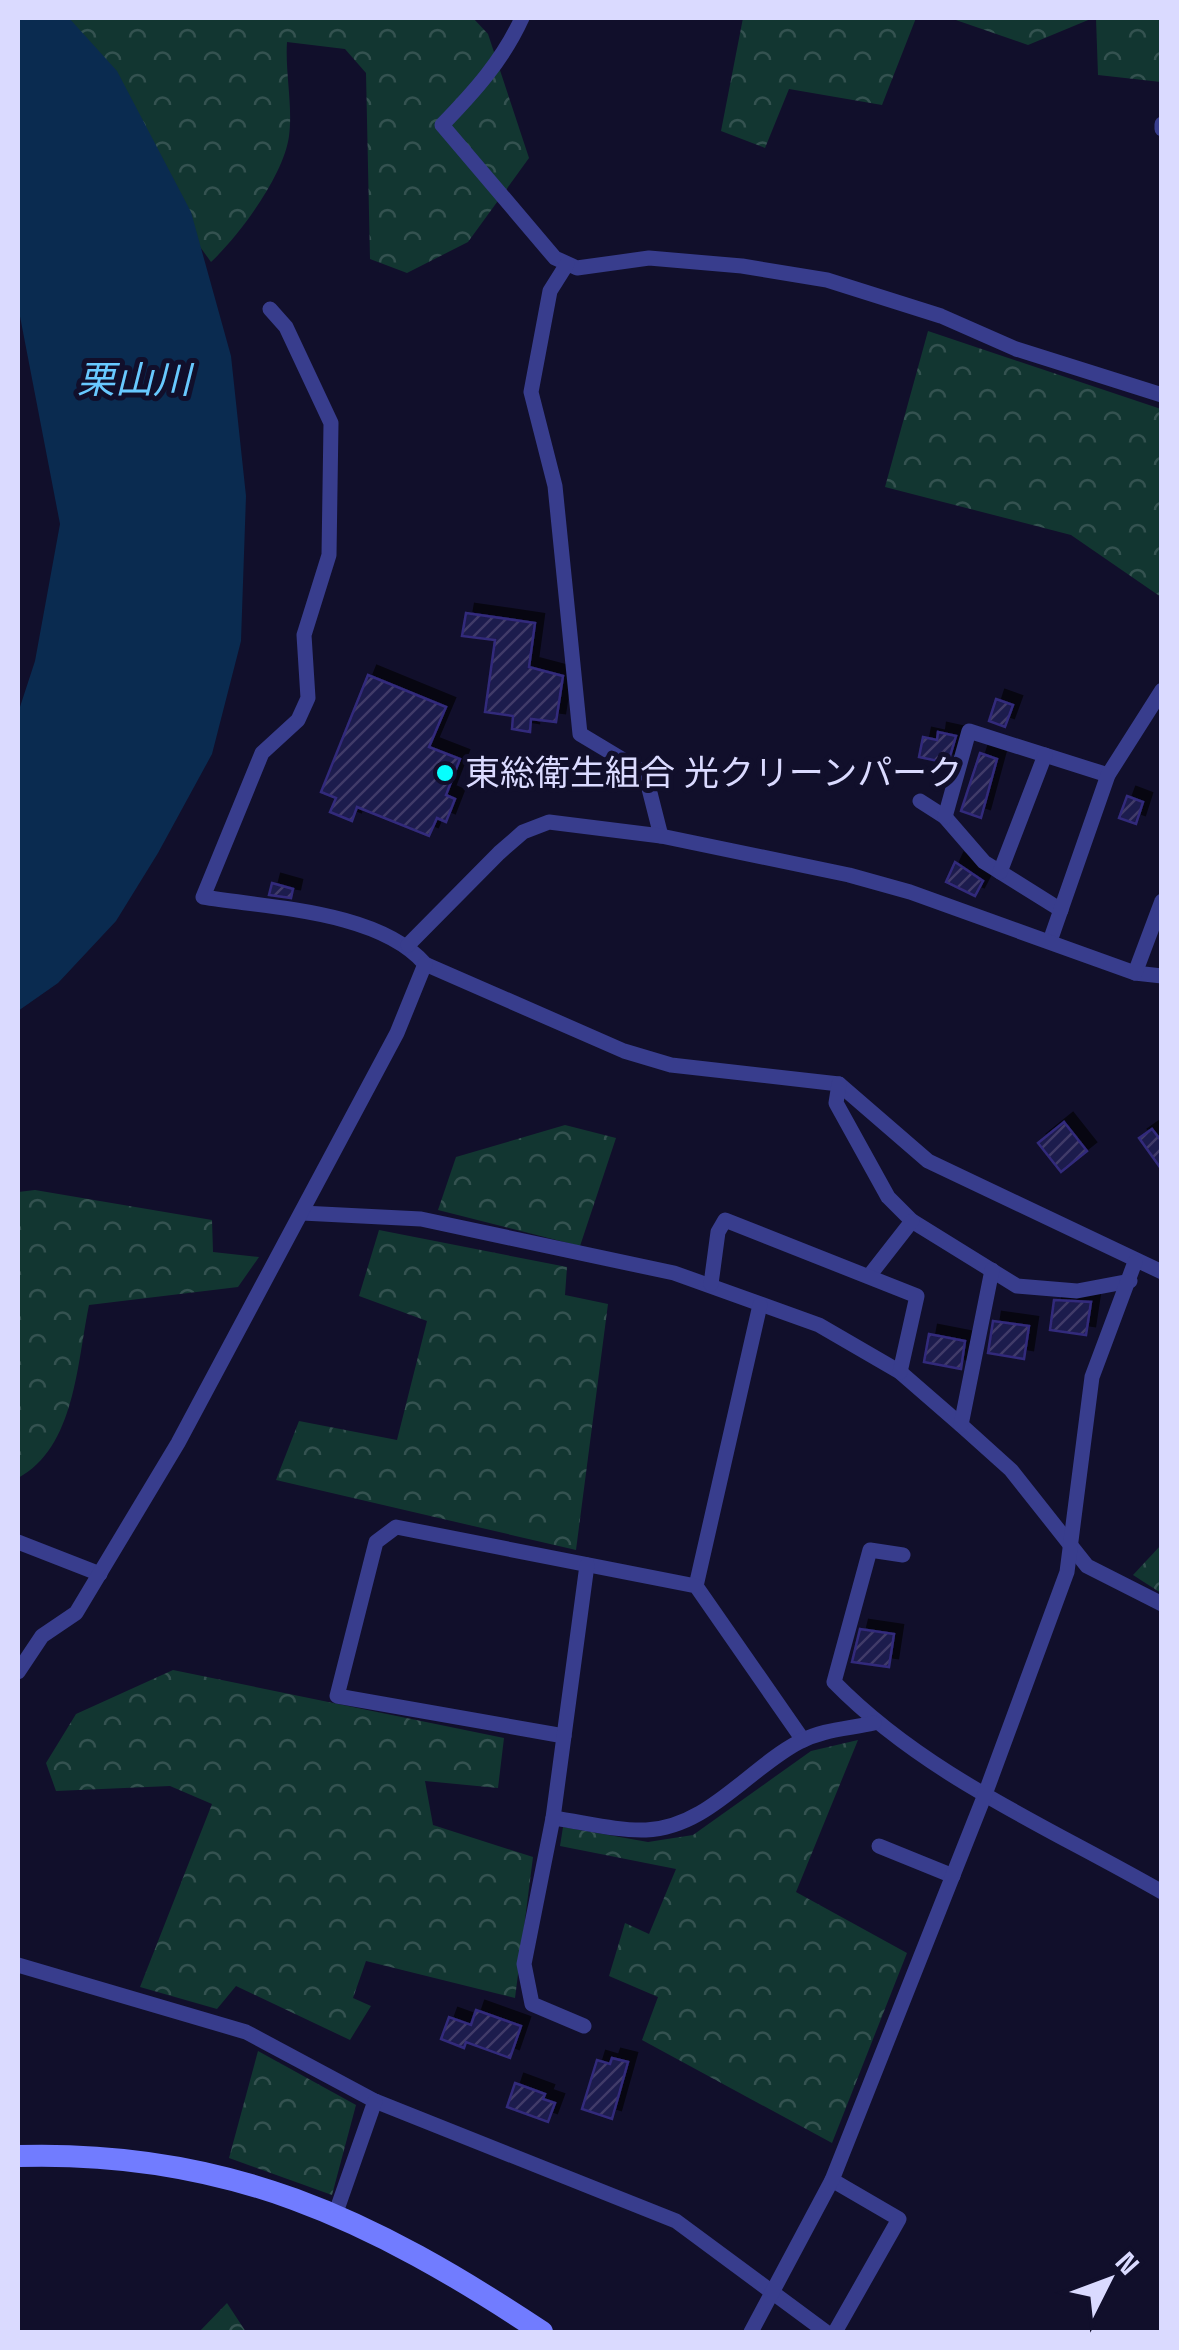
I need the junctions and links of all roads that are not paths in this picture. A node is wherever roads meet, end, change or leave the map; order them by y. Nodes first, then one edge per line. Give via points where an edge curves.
1 (522, 18) edge
2 (568, 264) junction
3 (270, 309) dead end
4 (1162, 394) edge
5 (1162, 690) edge
6 (1045, 756) junction
7 (1108, 775) junction
8 (920, 802) dead end
9 (945, 817) junction
10 (661, 836) junction
11 (1000, 872) junction
12 (1162, 900) edge
13 (1061, 910) junction
14 (1050, 942) junction
15 (408, 944) junction
16 (425, 964) junction
17 (1135, 973) junction
18 (1162, 976) edge
19 (839, 1084) junction
20 (302, 1214) junction
21 (912, 1222) junction
22 (1135, 1262) junction
23 (992, 1270) junction
24 (1162, 1272) edge
25 (870, 1276) junction
26 (1130, 1281) junction
27 (711, 1284) junction
28 (760, 1305) junction
29 (900, 1372) junction
30 (961, 1424) junction
31 (18, 1542) edge
32 (1072, 1548) junction
33 (903, 1555) dead end
34 (587, 1565) junction
35 (100, 1574) junction
36 (696, 1586) junction
37 (1162, 1604) edge
38 (18, 1672) edge
39 (874, 1723) junction
40 (564, 1736) junction
41 (802, 1740) junction
42 (984, 1797) junction
43 (553, 1818) junction
44 (879, 1846) dead end
45 (953, 1876) junction
46 (1162, 1892) edge
47 (18, 1965) edge
48 (584, 2026) dead end
49 (375, 2101) junction
50 (18, 2156) edge
51 (832, 2180) junction
52 (335, 2215) junction
53 (773, 2294) junction
54 (542, 2332) edge
55 (751, 2332) edge
56 (826, 2332) edge
57 (835, 2332) edge

1 - 2 street via 482,83 442,125
2 - 4 street via 649,258 826,280
2 - 10 street via 550,291 531,392 556,486 580,734 645,772
3 - 15 street via 286,328 331,423 329,555 304,635 308,698 298,720 262,753 203,896 368,926
5 - 7 street
6 - 7 street
6 - 9 street via 969,732
6 - 11 street
7 - 13 street
8 - 9 street
9 - 11 street
10 - 14 street via 849,875
10 - 15 street via 550,822 524,832
11 - 13 street
12 - 17 street
13 - 14 street
14 - 17 street
15 - 16 street
16 - 19 street via 583,1036 671,1065
16 - 20 street via 397,1033
17 - 18 street
19 - 21 street via 836,1103 888,1197
19 - 22 street via 928,1161
20 - 27 street via 422,1220
20 - 35 street
21 - 23 street
21 - 25 street
22 - 24 street
22 - 26 street
23 - 26 street via 1036,1290
23 - 30 street
25 - 27 street via 726,1220 718,1232
25 - 29 street via 918,1296
26 - 32 street via 1092,1376
27 - 28 street
28 - 29 street via 819,1325
28 - 36 street
29 - 30 street
30 - 32 street via 1011,1470
31 - 35 street
32 - 37 street via 1088,1566
32 - 42 street
33 - 39 street via 870,1550 834,1682
34 - 36 street
34 - 40 street
34 - 40 street via 396,1527 386,1532 376,1542 337,1696
35 - 38 street via 76,1613 42,1636
36 - 41 street
39 - 41 street
39 - 42 street
40 - 43 street
41 - 43 street via 711,1806 673,1824 647,1830
42 - 45 street
42 - 46 street
43 - 48 street via 525,1984 532,2004 544,2013
44 - 45 street
45 - 51 street
47 - 49 street via 246,2032
49 - 52 street
49 - 53 street via 676,2221
50 - 52 street via 71,2154 230,2176
51 - 53 street
51 - 57 street via 900,2218
52 - 54 street via 389,2239
53 - 55 street
53 - 56 street

